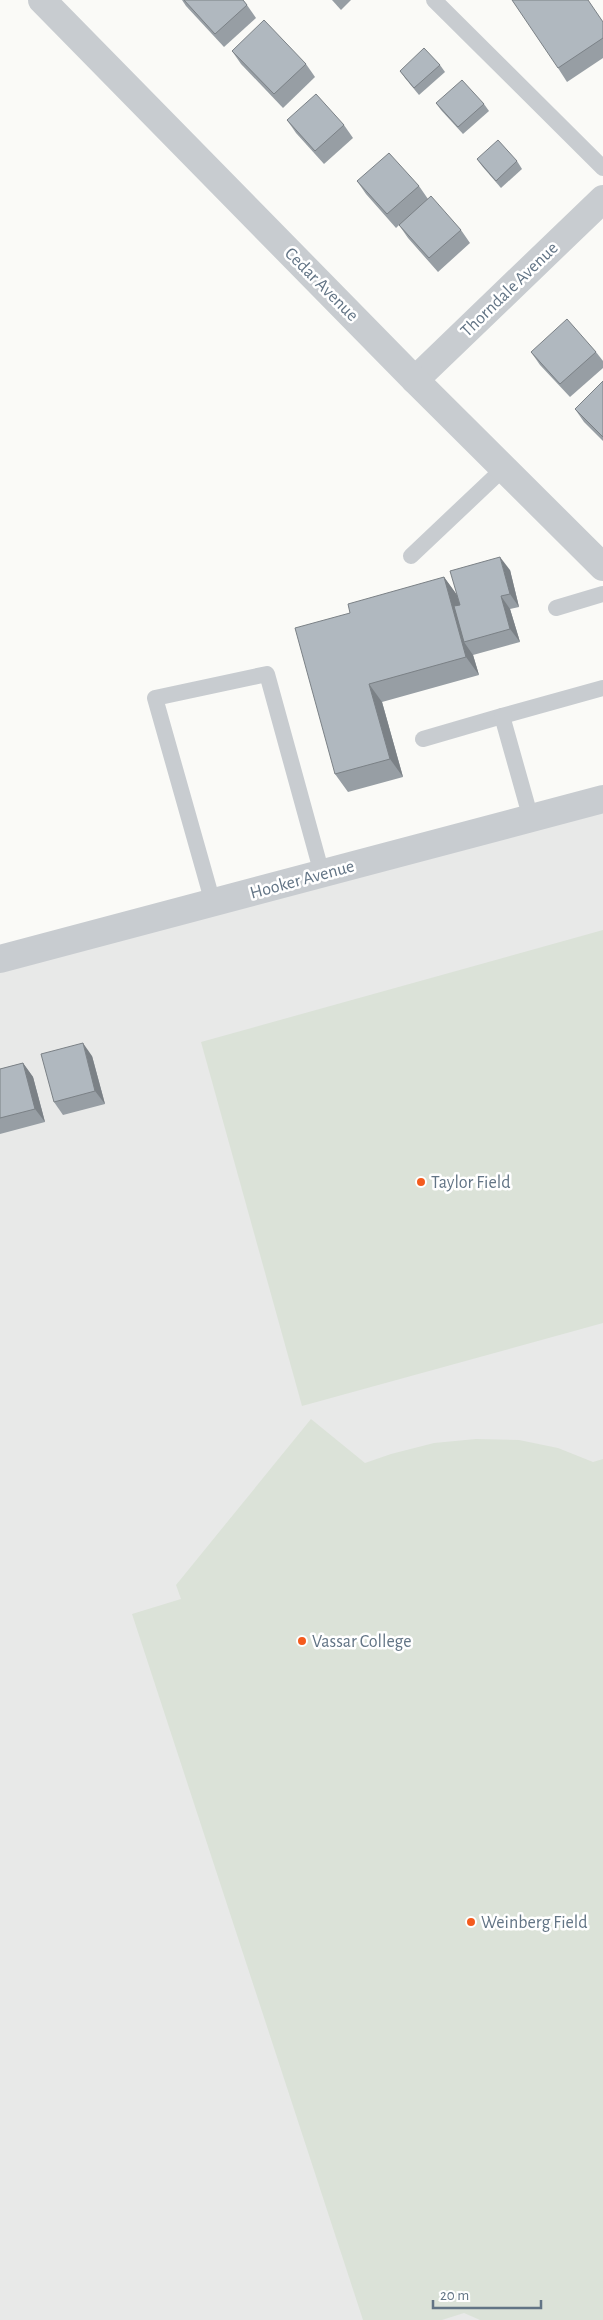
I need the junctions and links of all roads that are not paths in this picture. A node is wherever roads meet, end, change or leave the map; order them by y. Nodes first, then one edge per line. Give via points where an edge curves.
1 (42, 0) edge
2 (434, 0) edge
3 (603, 168) edge
4 (603, 199) edge
5 (416, 380) junction
6 (504, 468) junction
7 (411, 556) dead end
8 (603, 567) edge
9 (603, 594) edge
10 (556, 608) dead end
11 (603, 688) edge
12 (502, 716) junction
13 (423, 738) dead end
14 (603, 799) edge
15 (531, 819) junction
16 (322, 874) junction
17 (213, 903) junction
18 (0, 959) edge

1 - 5 street, Cedar Avenue
2 - 3 lane
4 - 5 street, Thorndale Avenue
5 - 6 street, Cedar Avenue
6 - 7 lane
6 - 8 street, Cedar Avenue
9 - 10 lane
11 - 12 lane
12 - 13 lane
12 - 15 lane
14 - 15 street, Hooker Avenue
15 - 16 street, Hooker Avenue
16 - 17 street, Hooker Avenue
16 - 17 lane via 267,674 156,698
17 - 18 street, Hooker Avenue

